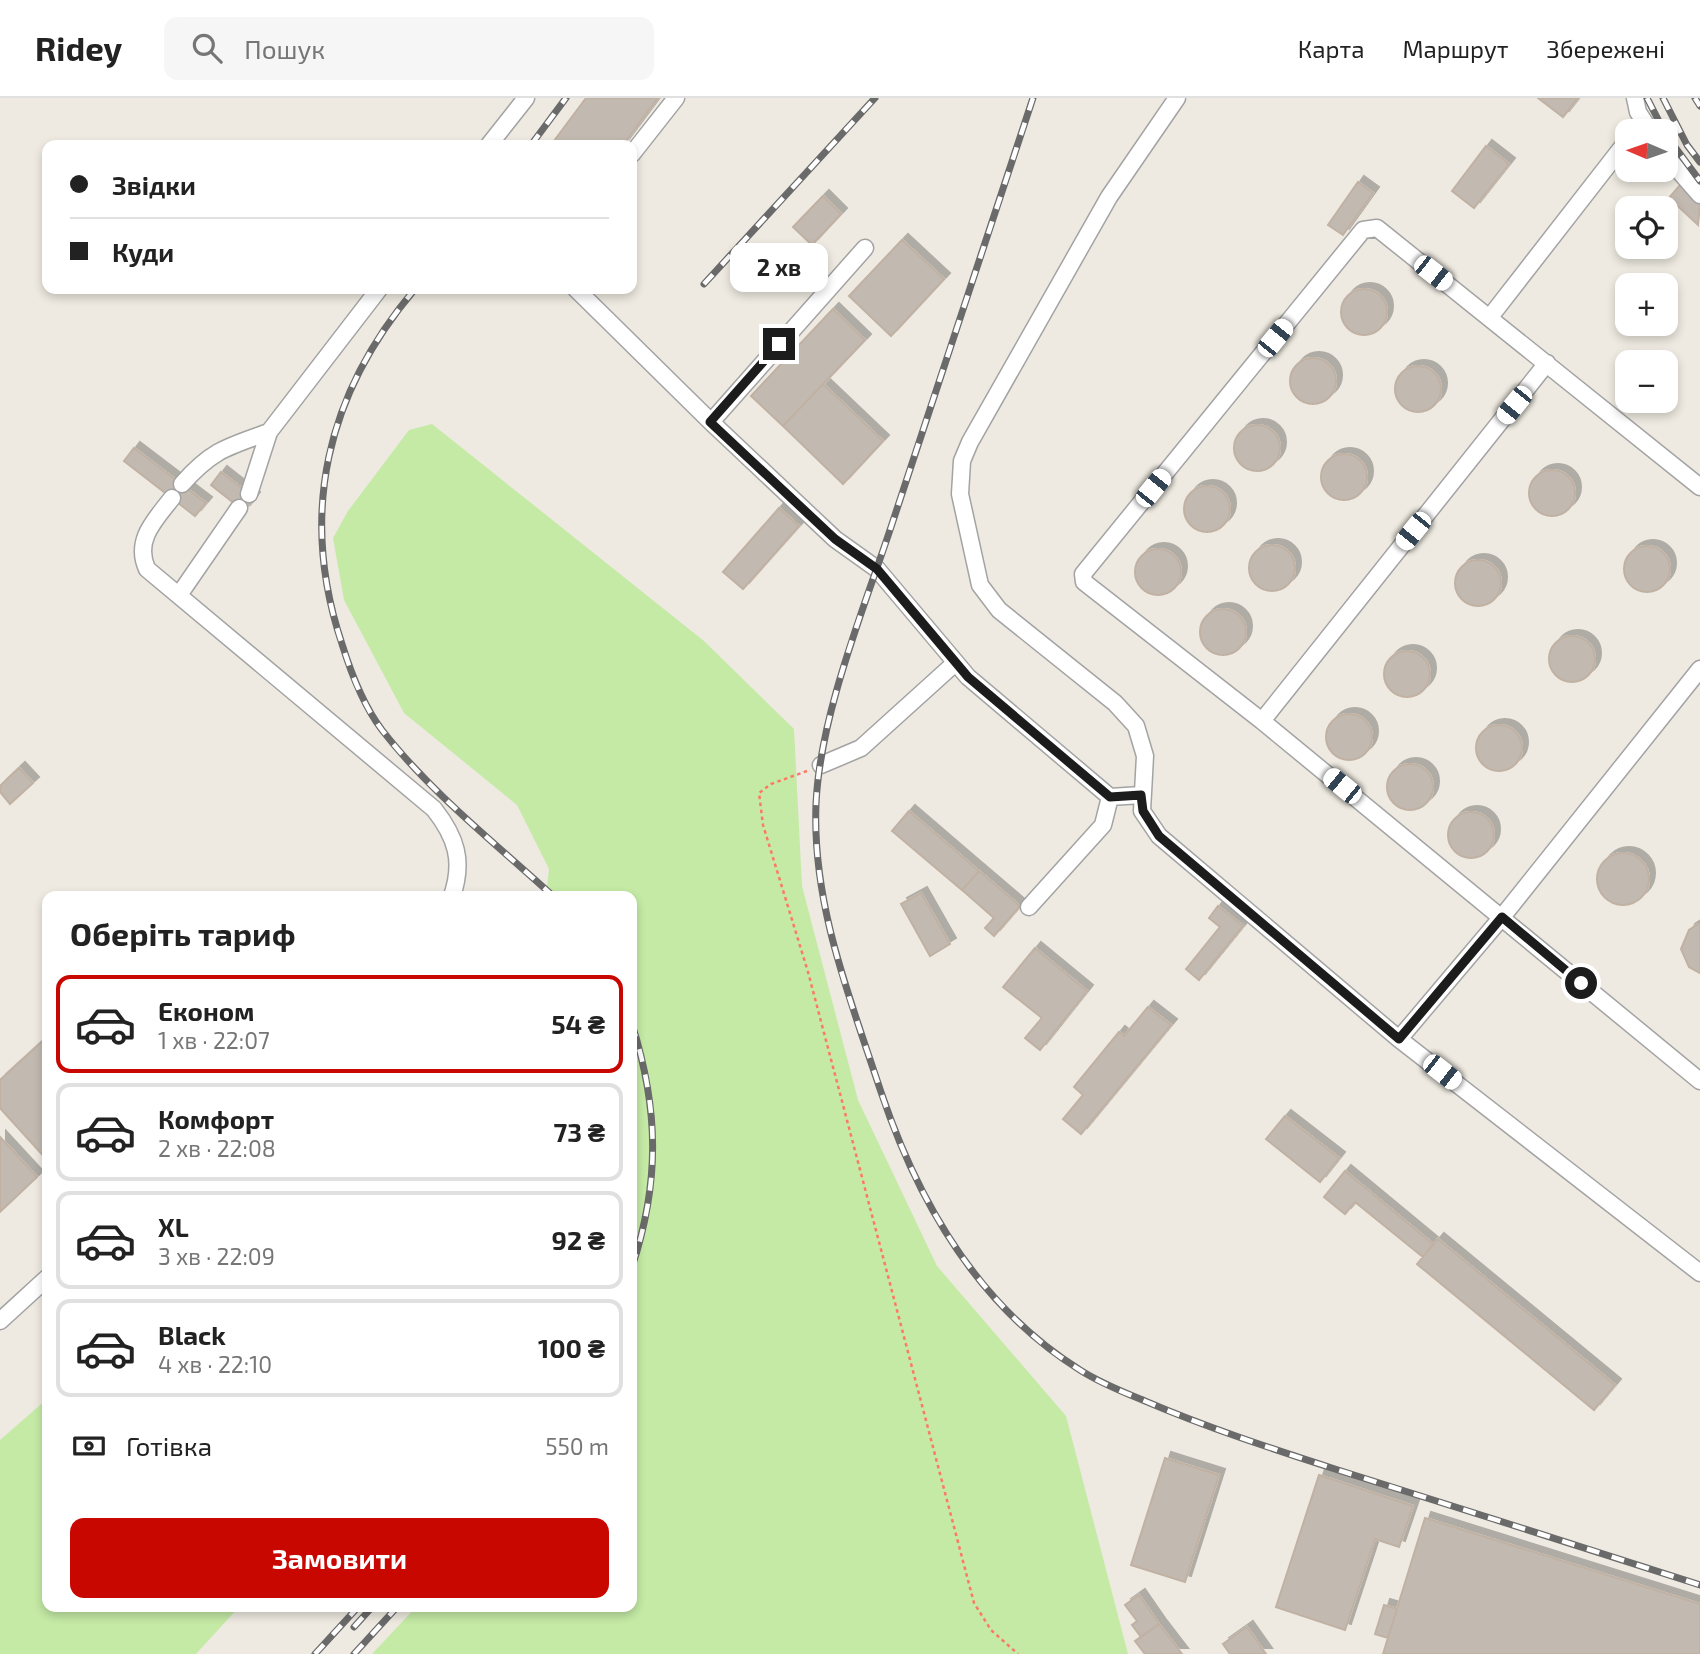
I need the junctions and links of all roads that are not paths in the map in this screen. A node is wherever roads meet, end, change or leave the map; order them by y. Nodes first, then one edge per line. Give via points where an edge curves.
1 (526, 98) edge
2 (677, 98) edge
3 (1177, 98) edge
4 (493, 140) edge
5 (637, 148) edge
6 (1615, 156) edge
7 (1678, 170) edge
8 (1700, 195) edge
9 (865, 248) dead end
10 (375, 294) edge
11 (581, 294) edge
12 (1490, 317) junction
13 (1547, 363) junction
14 (710, 422) junction
15 (269, 432) junction
16 (182, 484) dead end
17 (1700, 487) edge
18 (172, 498) dead end
19 (179, 595) junction
20 (954, 664) junction
21 (1700, 669) edge
22 (1262, 721) junction
23 (821, 765) road end
24 (1141, 795) junction
25 (1110, 797) junction
26 (454, 891) edge
27 (1030, 907) dead end
28 (1502, 917) junction
29 (1399, 1039) junction
30 (1700, 1081) edge
31 (1700, 1273) edge
32 (42, 1283) edge
33 (0, 1321) edge

1 - 4 street
2 - 5 street
3 - 24 street via 1109,197 987,407 962,461 960,479 980,585 999,610 1127,713 1145,755
6 - 12 street
7 - 8 street
9 - 14 street
10 - 15 street
11 - 14 street
12 - 13 street
12 - 22 street via 1377,228 1363,230 1083,574 1084,582
13 - 17 street
13 - 22 street
14 - 20 street via 835,539 877,569
15 - 16 street via 219,450
15 - 19 street via 244,501
18 - 19 street via 146,533 142,551 147,569
19 - 26 street via 434,809 450,828 458,852 459,877
20 - 23 street via 861,748
20 - 25 street
21 - 28 street
22 - 28 street
24 - 25 street
24 - 29 street via 1143,811 1159,836
25 - 27 street via 1103,825
28 - 29 street
28 - 30 street
29 - 31 street
32 - 33 street

